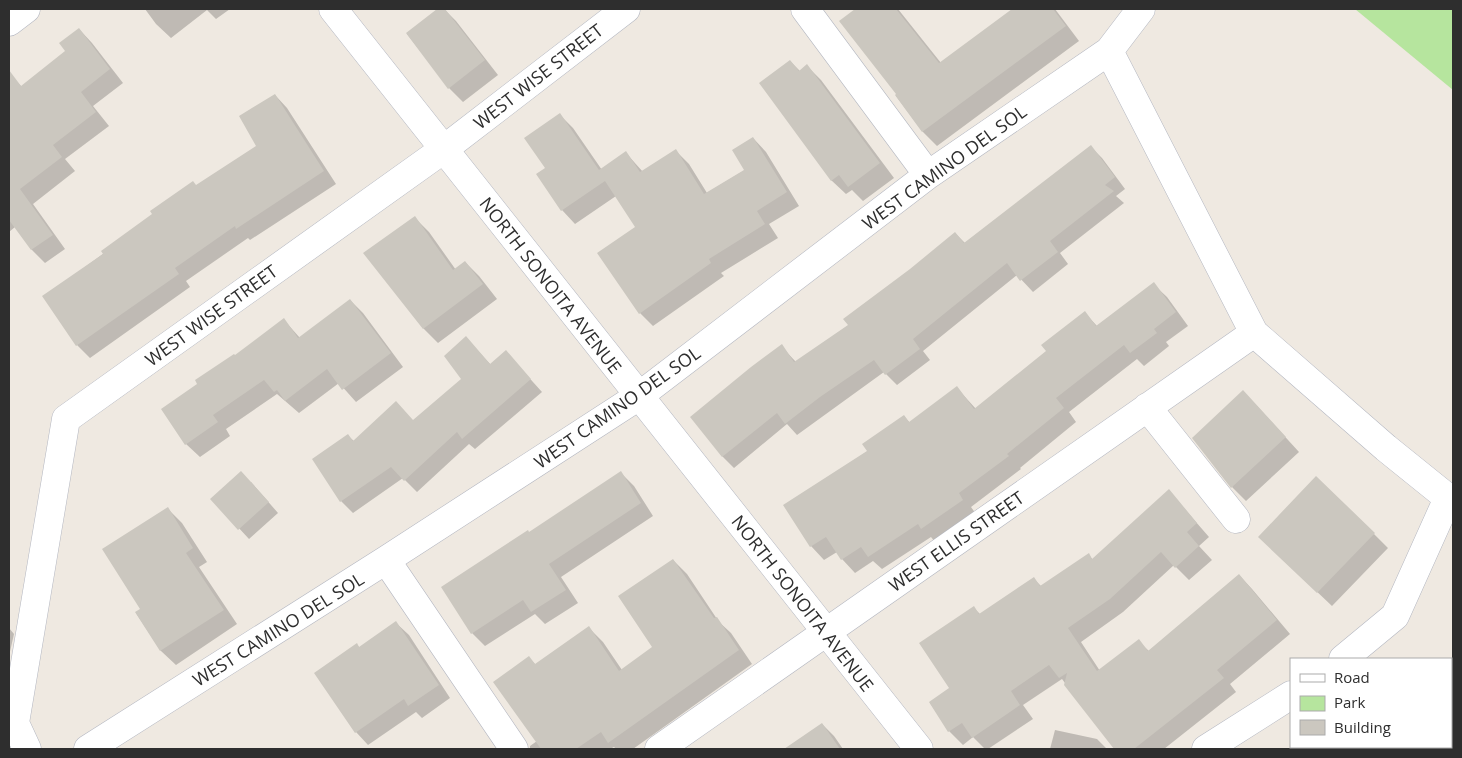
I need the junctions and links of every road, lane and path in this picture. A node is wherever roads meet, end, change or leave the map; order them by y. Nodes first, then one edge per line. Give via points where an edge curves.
1 (26, 9) edge
2 (333, 9) edge
3 (626, 9) edge
4 (805, 9) edge
5 (1141, 9) edge
6 (9, 22) edge
7 (1109, 51) junction
8 (444, 149) junction
9 (928, 175) junction
10 (1254, 333) junction
11 (639, 396) junction
12 (1147, 407) junction
13 (1236, 519) dead end
14 (386, 560) junction
15 (826, 632) junction
16 (1344, 658) edge
17 (1290, 696) edge
18 (27, 749) edge
19 (88, 749) edge
20 (514, 749) edge
21 (659, 749) edge
22 (918, 749) edge
23 (1206, 749) edge

1 - 6 street
2 - 8 street, NORTH SONOITA AVENUE
3 - 8 street, WEST WISE STREET
4 - 9 street
5 - 7 street, WEST CAMINO DEL SOL
7 - 9 street, WEST CAMINO DEL SOL
7 - 10 street
8 - 11 street, NORTH SONOITA AVENUE
8 - 18 street, WEST WISE STREET via 66,419 15,723
9 - 11 street, WEST CAMINO DEL SOL
10 - 12 street, WEST ELLIS STREET
10 - 16 street via 1448,498 1395,616
11 - 14 street, WEST CAMINO DEL SOL
11 - 15 street, NORTH SONOITA AVENUE
12 - 13 street
12 - 15 street, WEST ELLIS STREET
14 - 19 street, WEST CAMINO DEL SOL
14 - 20 street
15 - 21 street, WEST ELLIS STREET
15 - 22 street, NORTH SONOITA AVENUE
17 - 23 street

